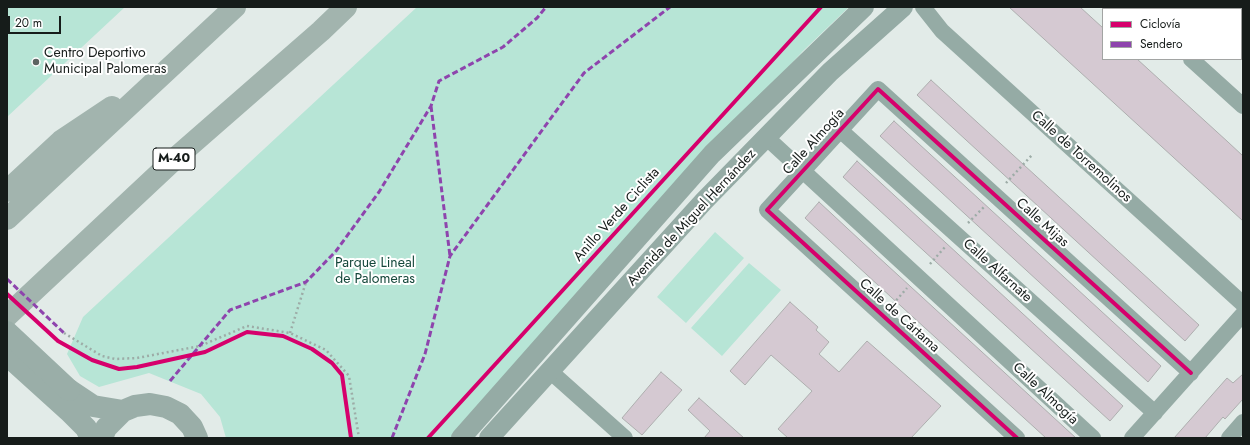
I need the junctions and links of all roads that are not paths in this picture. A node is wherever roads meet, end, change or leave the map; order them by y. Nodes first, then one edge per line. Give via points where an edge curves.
1 (236, 7) edge
2 (346, 7) edge
3 (864, 7) edge
4 (903, 7) edge
5 (923, 7) edge
6 (1192, 60) edge
7 (170, 69) junction
8 (878, 89) joint
9 (1243, 106) edge
10 (840, 130) junction
11 (767, 138) junction
12 (179, 155) junction
13 (802, 171) junction
14 (7, 191) edge
15 (767, 210) joint
16 (7, 219) edge
17 (1243, 304) edge
18 (1243, 314) edge
19 (7, 316) edge
20 (7, 332) edge
21 (7, 336) edge
22 (7, 355) edge
23 (551, 372) junction
24 (1190, 373) junction
25 (123, 411) junction
26 (1155, 413) junction
27 (1243, 422) edge
28 (91, 438) edge
29 (102, 438) edge
30 (197, 438) edge
31 (461, 438) edge
32 (489, 438) edge
33 (625, 438) edge
34 (1017, 438) edge
35 (1093, 438) edge
36 (1132, 438) edge
37 (1229, 438) edge

1 - 7 highway
2 - 12 highway, M-40
3 - 31 street, Avenida de Miguel Hernández via 712,154
4 - 11 street, Avenida de Miguel Hernández via 830,72
5 - 17 street, Calle de Torremolinos via 942,31
6 - 9 street
7 - 14 highway via 61,141
7 - 16 highway
8 - 10 street, Calle Almogía
8 - 24 street, Calle Mijas
10 - 13 street, Calle Almogía
10 - 26 street, Calle Alfarnate
11 - 13 street, Calle Almogía
11 - 23 street, Avenida de Miguel Hernández via 704,201
12 - 19 highway, M-40
12 - 21 highway
13 - 15 street, Calle Almogía
13 - 35 street, Calle Almogía
15 - 34 street, Calle de Cártama
18 - 24 street
20 - 25 main road, bridge via 69,390 93,406
22 - 28 main road via 86,428
23 - 32 street, Avenida de Miguel Hernández
23 - 33 street
24 - 26 street
25 - 29 main road via 106,428
25 - 30 main road via 150,404 166,407 180,414 192,427
26 - 36 street
27 - 37 street

